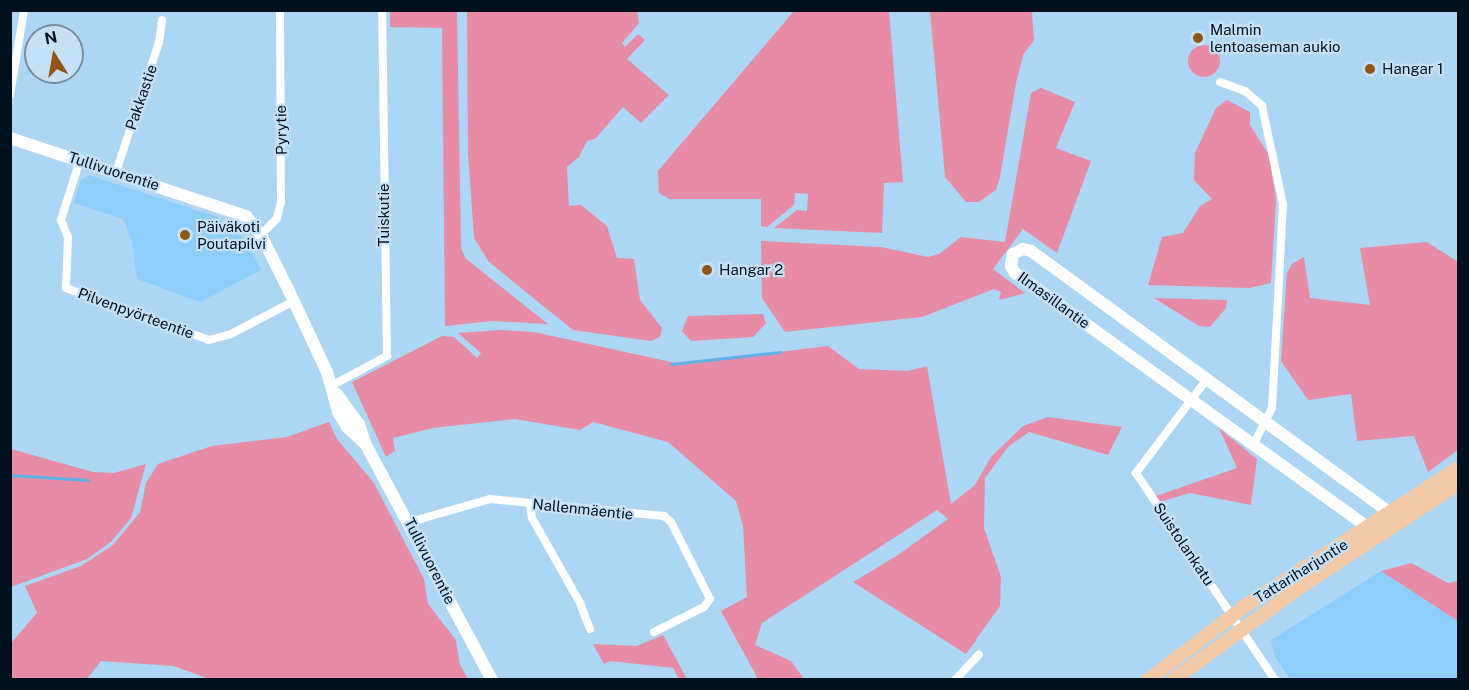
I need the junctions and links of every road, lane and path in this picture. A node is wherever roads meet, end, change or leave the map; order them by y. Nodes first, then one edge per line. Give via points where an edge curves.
1 (24, 10) edge
2 (280, 10) edge
3 (382, 10) edge
4 (162, 20) dead end
5 (1220, 82) dead end
6 (10, 95) edge
7 (10, 138) edge
8 (80, 160) junction
9 (116, 172) junction
10 (258, 237) junction
11 (292, 301) junction
12 (1207, 379) junction
13 (332, 386) junction
14 (1192, 398) junction
15 (1266, 422) junction
16 (1254, 443) junction
17 (1458, 468) edge
18 (1458, 484) edge
19 (530, 504) junction
20 (1396, 517) junction
21 (410, 522) junction
22 (1375, 532) junction
23 (1233, 615) junction
24 (1243, 628) junction
25 (590, 629) dead end
26 (654, 632) dead end
27 (979, 654) dead end
28 (492, 680) edge
29 (955, 680) edge
30 (1148, 680) edge
31 (1173, 680) edge
32 (1275, 680) edge

1 - 6 street
2 - 10 street, Pyrytie via 281,202 277,218
3 - 13 street, Tuiskutie via 387,356
4 - 9 street, Pakkastie via 159,42
5 - 15 street via 1245,91 1262,106 1283,205 1272,408
7 - 8 main road, Tullivuorentie
8 - 9 main road, Tullivuorentie
8 - 11 street, Pilvenpyörteentie via 61,220 68,237 66,288 213,340
9 - 10 main road, Tullivuorentie via 244,215
10 - 11 main road, Tullivuorentie
11 - 13 main road, Tullivuorentie
12 - 14 street
12 - 14 main road, Ilmasillantie via 1031,251 1019,249 1013,254 1010,262 1015,273
12 - 15 main road, Ilmasillantie
13 - 21 main road, Tullivuorentie via 359,424 366,445
14 - 16 main road, Ilmasillantie
14 - 23 street, Suistolankatu via 1136,473
15 - 16 street
15 - 20 main road, Ilmasillantie
16 - 22 main road, Ilmasillantie
17 - 20 main road, Tattariharjuntie
18 - 20 main road, Tattariharjuntie
19 - 21 street, Nallenmäentie via 490,499
19 - 25 street via 532,518 580,603
19 - 26 street, Nallenmäentie via 664,516 671,522 710,599 704,607
20 - 22 main road, Tattariharjuntie
21 - 28 main road, Tullivuorentie
22 - 23 main road, Tattariharjuntie
22 - 24 main road, Tattariharjuntie
23 - 24 street, Suistolankatu
23 - 30 main road, Tattariharjuntie
24 - 31 main road, Tattariharjuntie
24 - 32 street, Suistolankatu
27 - 29 street

